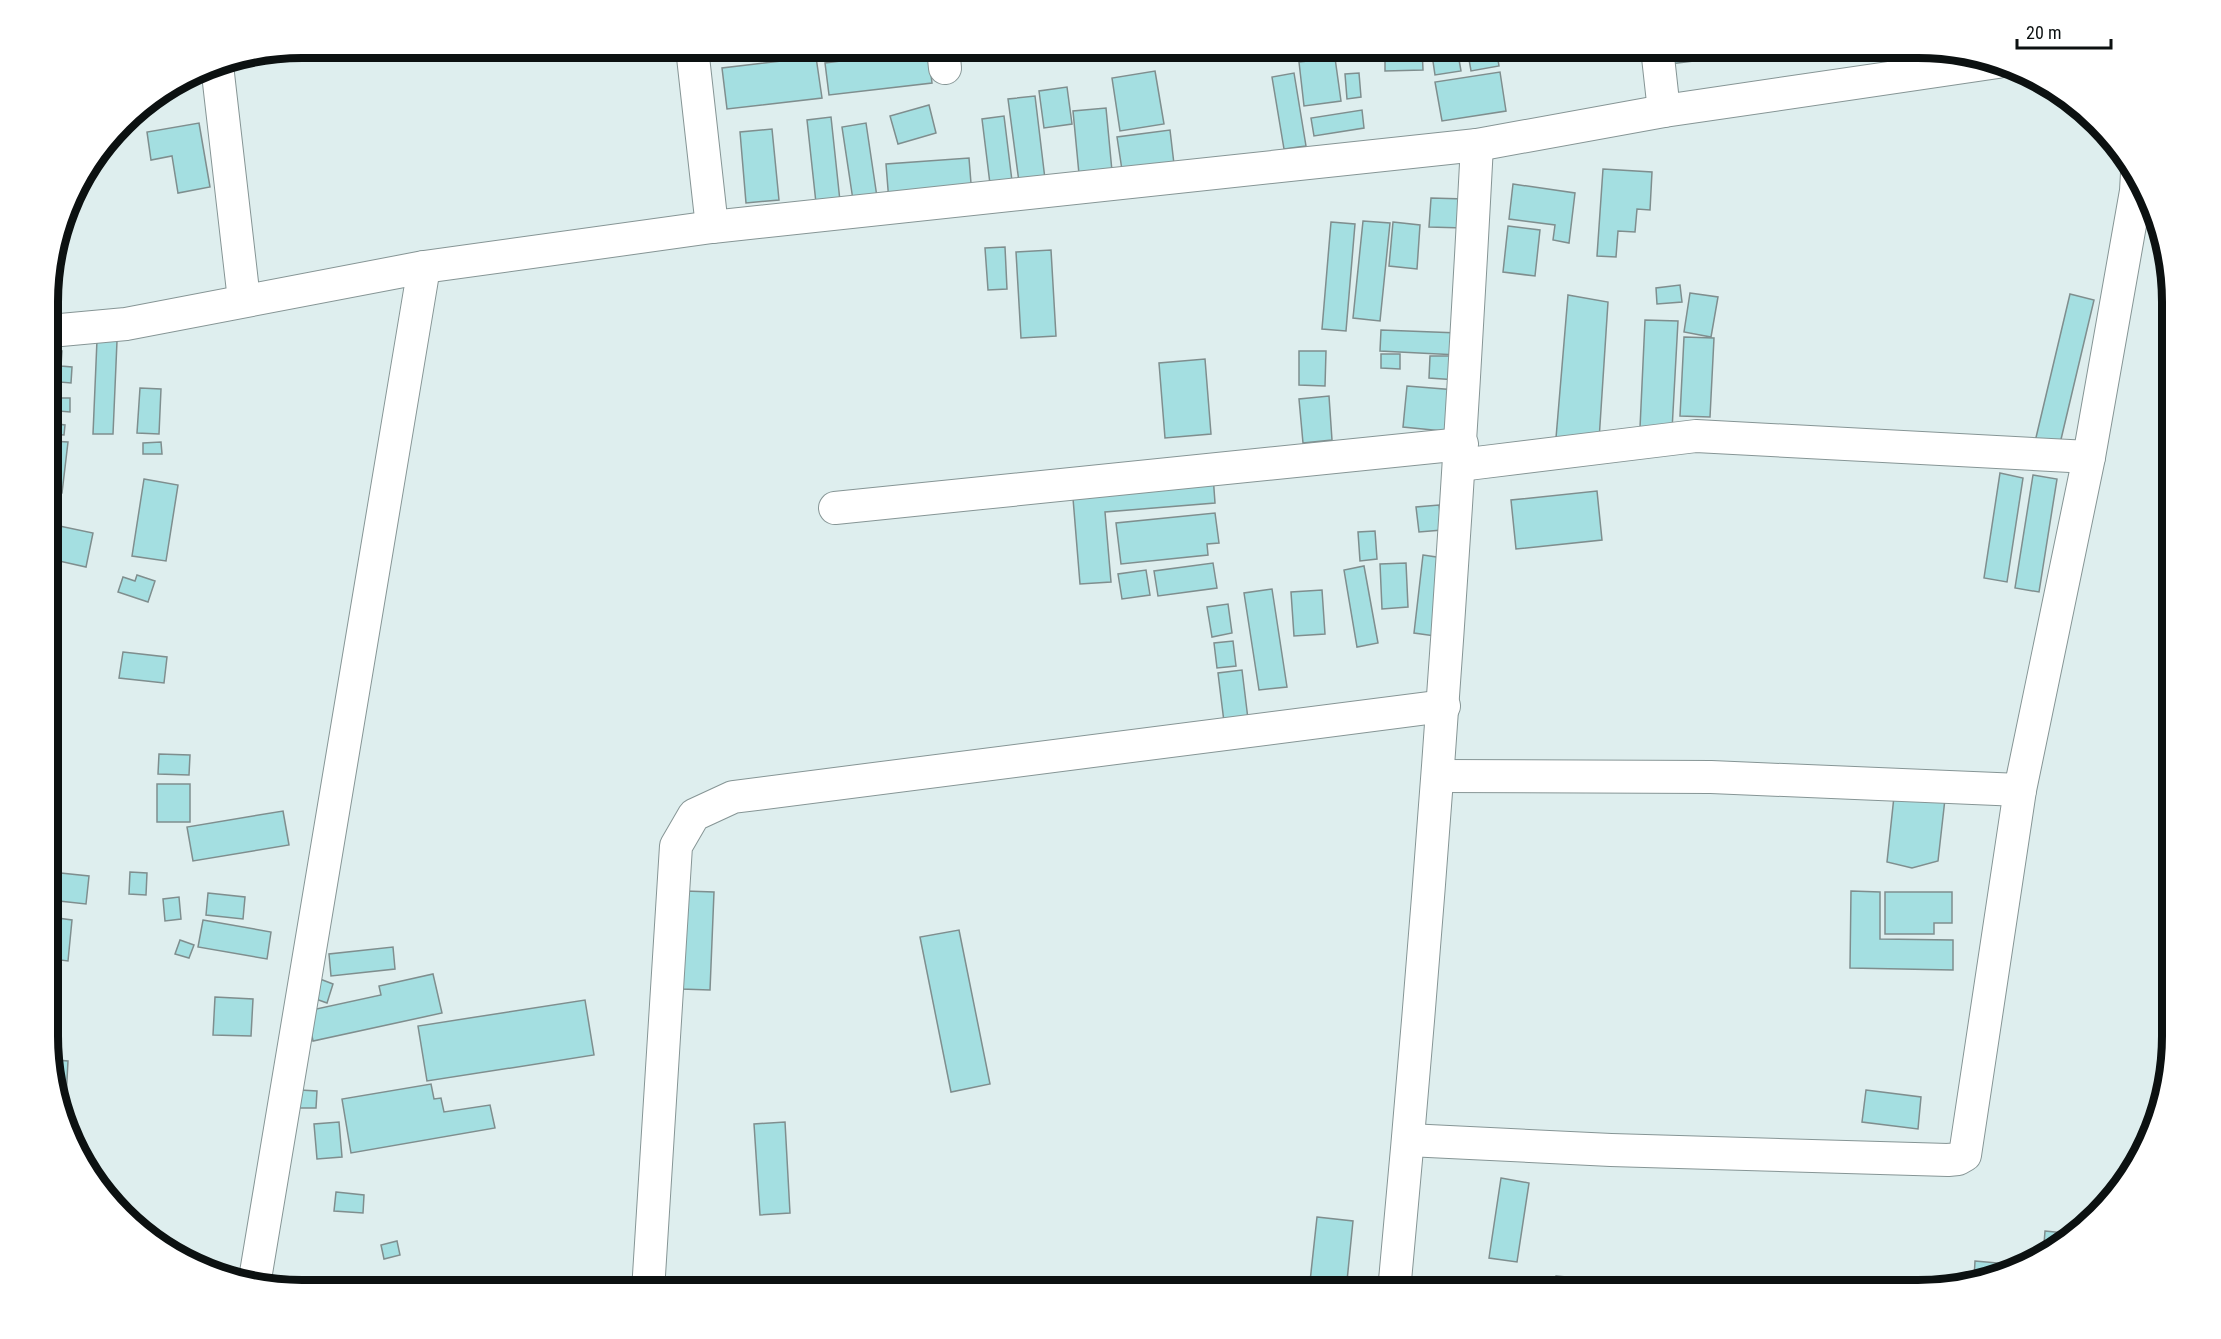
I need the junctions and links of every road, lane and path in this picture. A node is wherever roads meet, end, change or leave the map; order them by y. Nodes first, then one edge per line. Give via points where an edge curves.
1 (693, 58) edge
2 (1659, 58) edge
3 (1975, 65) edge
4 (218, 73) edge
5 (1664, 111) junction
6 (1478, 145) junction
7 (2136, 192) edge
8 (712, 227) junction
9 (424, 267) junction
10 (244, 300) junction
11 (58, 330) edge
12 (1461, 454) junction
13 (2089, 457) junction
14 (835, 508) dead end
15 (1444, 706) junction
16 (1438, 776) junction
17 (2020, 789) junction
18 (1408, 1140) junction
19 (255, 1276) edge
20 (649, 1280) edge
21 (1395, 1280) edge

1 - 8 street
2 - 5 street
3 - 5 street
4 - 10 street
5 - 6 street
6 - 8 street
6 - 12 street
7 - 13 street
8 - 9 street
9 - 10 street
9 - 19 street
10 - 11 street via 126,324
12 - 13 street via 1696,436
12 - 14 street
12 - 15 street
13 - 17 street
15 - 16 street
15 - 20 street via 733,797 694,815 676,846
16 - 17 street via 1711,777
16 - 18 street
17 - 18 street via 1965,1155 1958,1159 1611,1150
18 - 21 street

